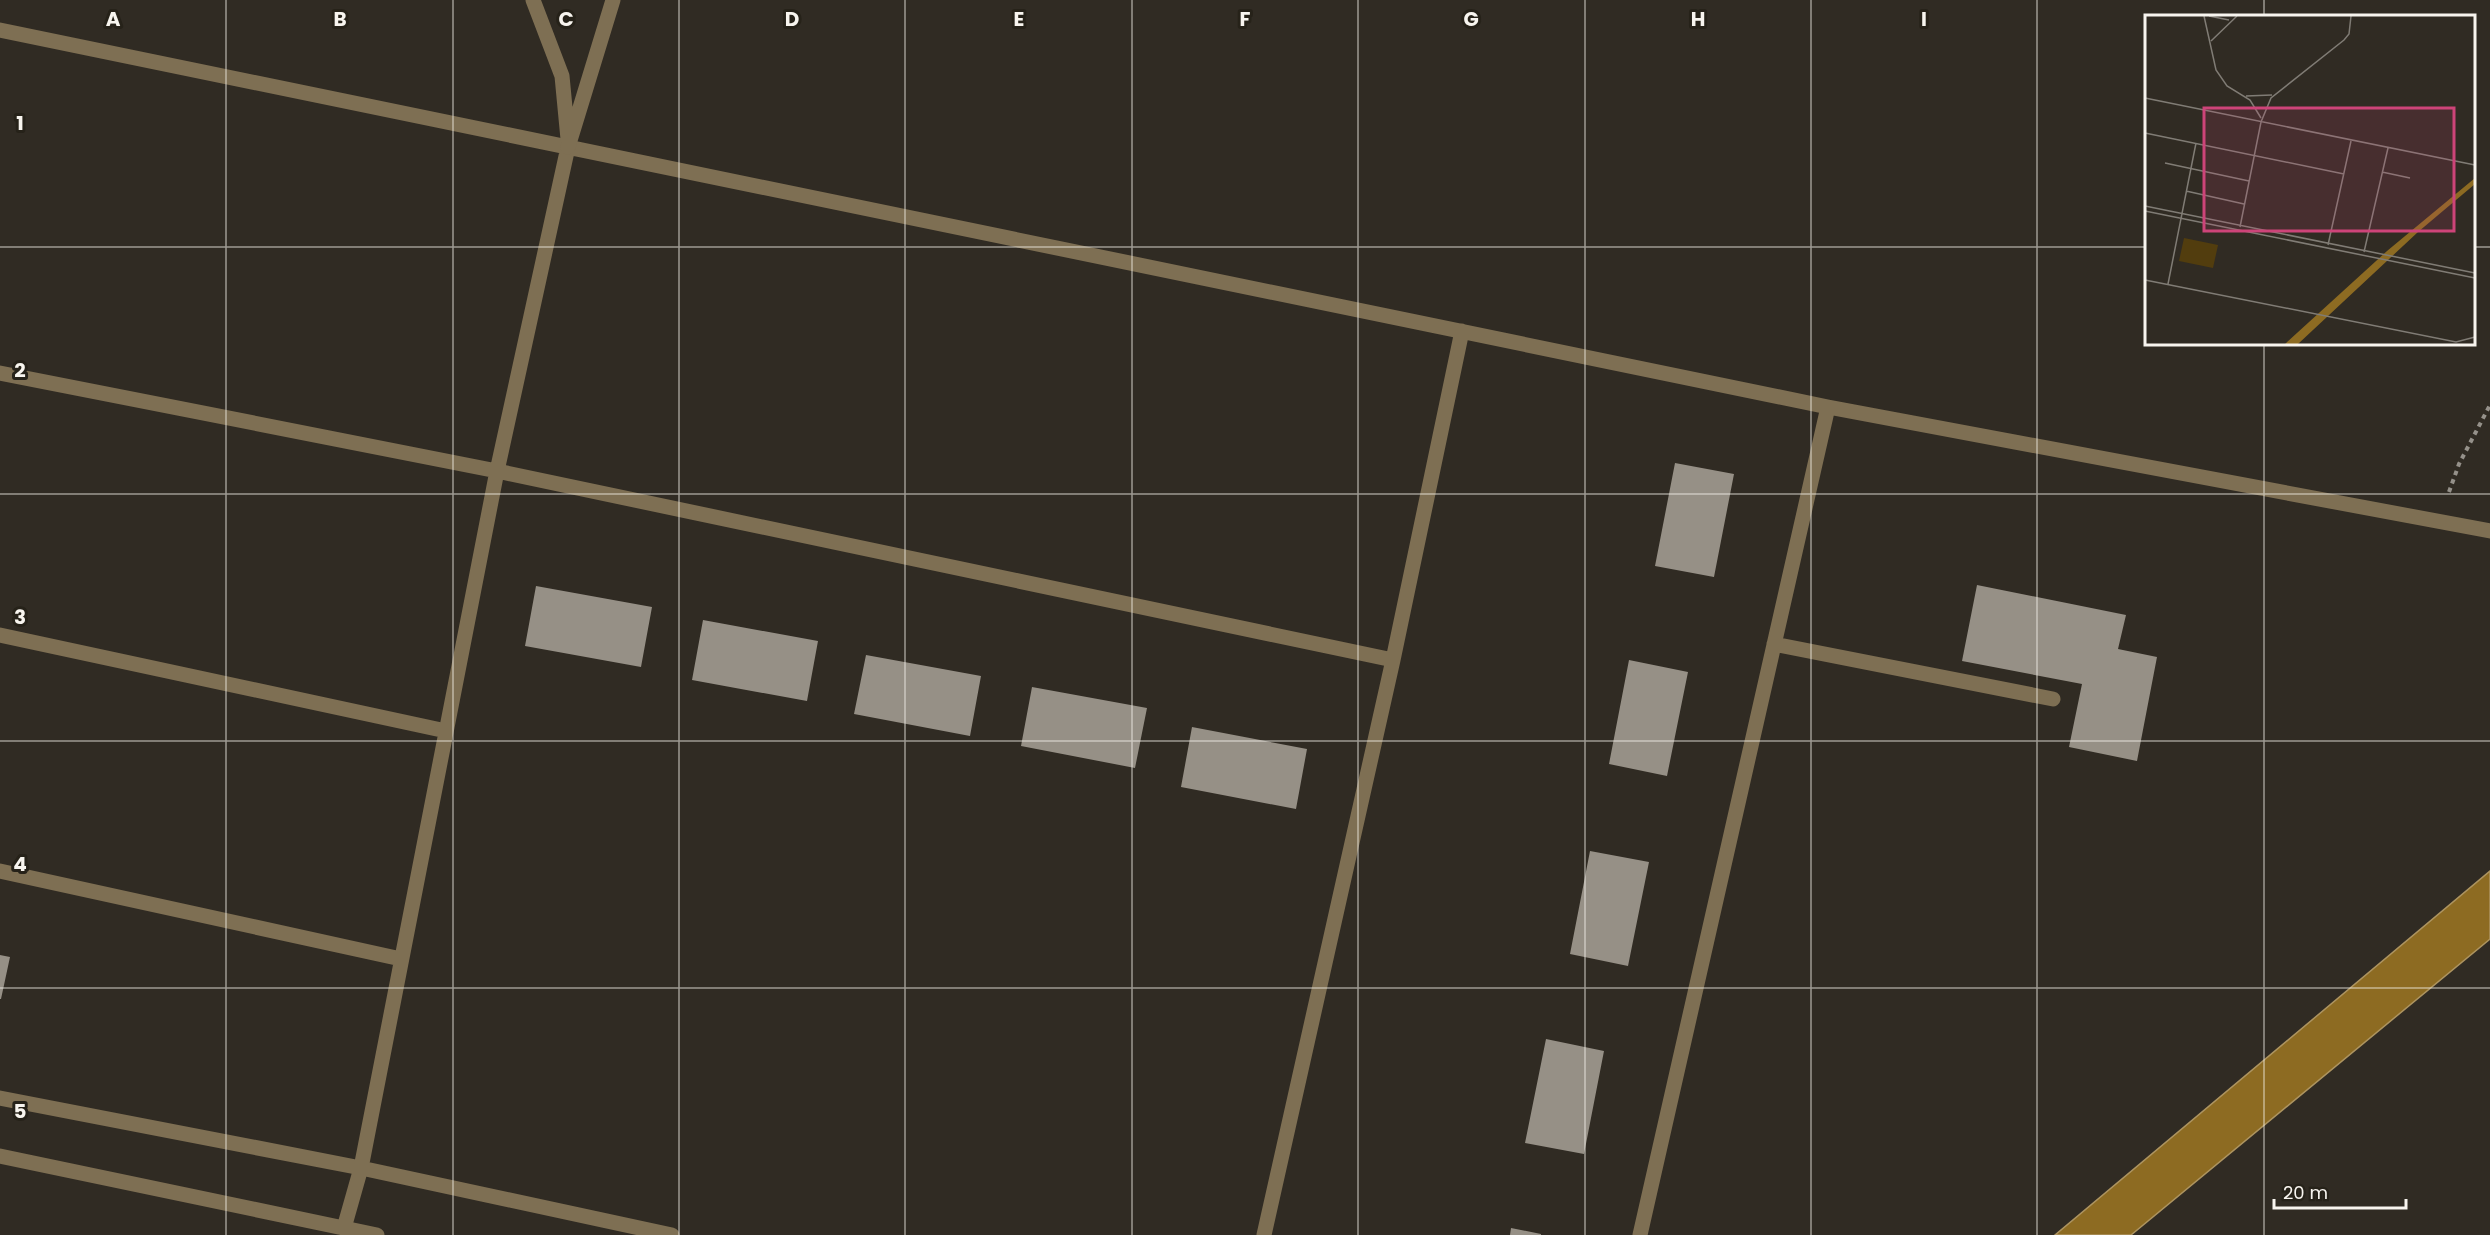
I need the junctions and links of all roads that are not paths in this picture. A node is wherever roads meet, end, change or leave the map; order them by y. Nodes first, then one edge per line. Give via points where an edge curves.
1 (533, 0) edge
2 (613, 0) edge
3 (0, 30) edge
4 (568, 147) junction
5 (1462, 331) junction
6 (0, 373) edge
7 (1828, 407) junction
8 (497, 471) junction
9 (2490, 531) edge
10 (0, 635) edge
11 (1774, 644) junction
12 (1393, 660) junction
13 (2053, 699) dead end
14 (446, 731) junction
15 (0, 871) edge
16 (401, 959) junction
17 (0, 1098) edge
18 (0, 1156) edge
19 (361, 1168) junction
20 (344, 1228) junction
21 (377, 1235) edge
22 (672, 1235) edge
23 (1264, 1235) edge
24 (1640, 1235) edge

1 - 4 street via 562,76
2 - 4 street
3 - 4 street
4 - 5 street
4 - 8 street
5 - 7 street
5 - 12 street
6 - 8 street
7 - 9 street
7 - 11 street
8 - 12 street
8 - 14 street
10 - 14 street
11 - 13 street
11 - 24 street
12 - 23 street
14 - 16 street
15 - 16 street
16 - 19 street
17 - 19 street
18 - 20 street
19 - 20 street
19 - 22 street
20 - 21 street

